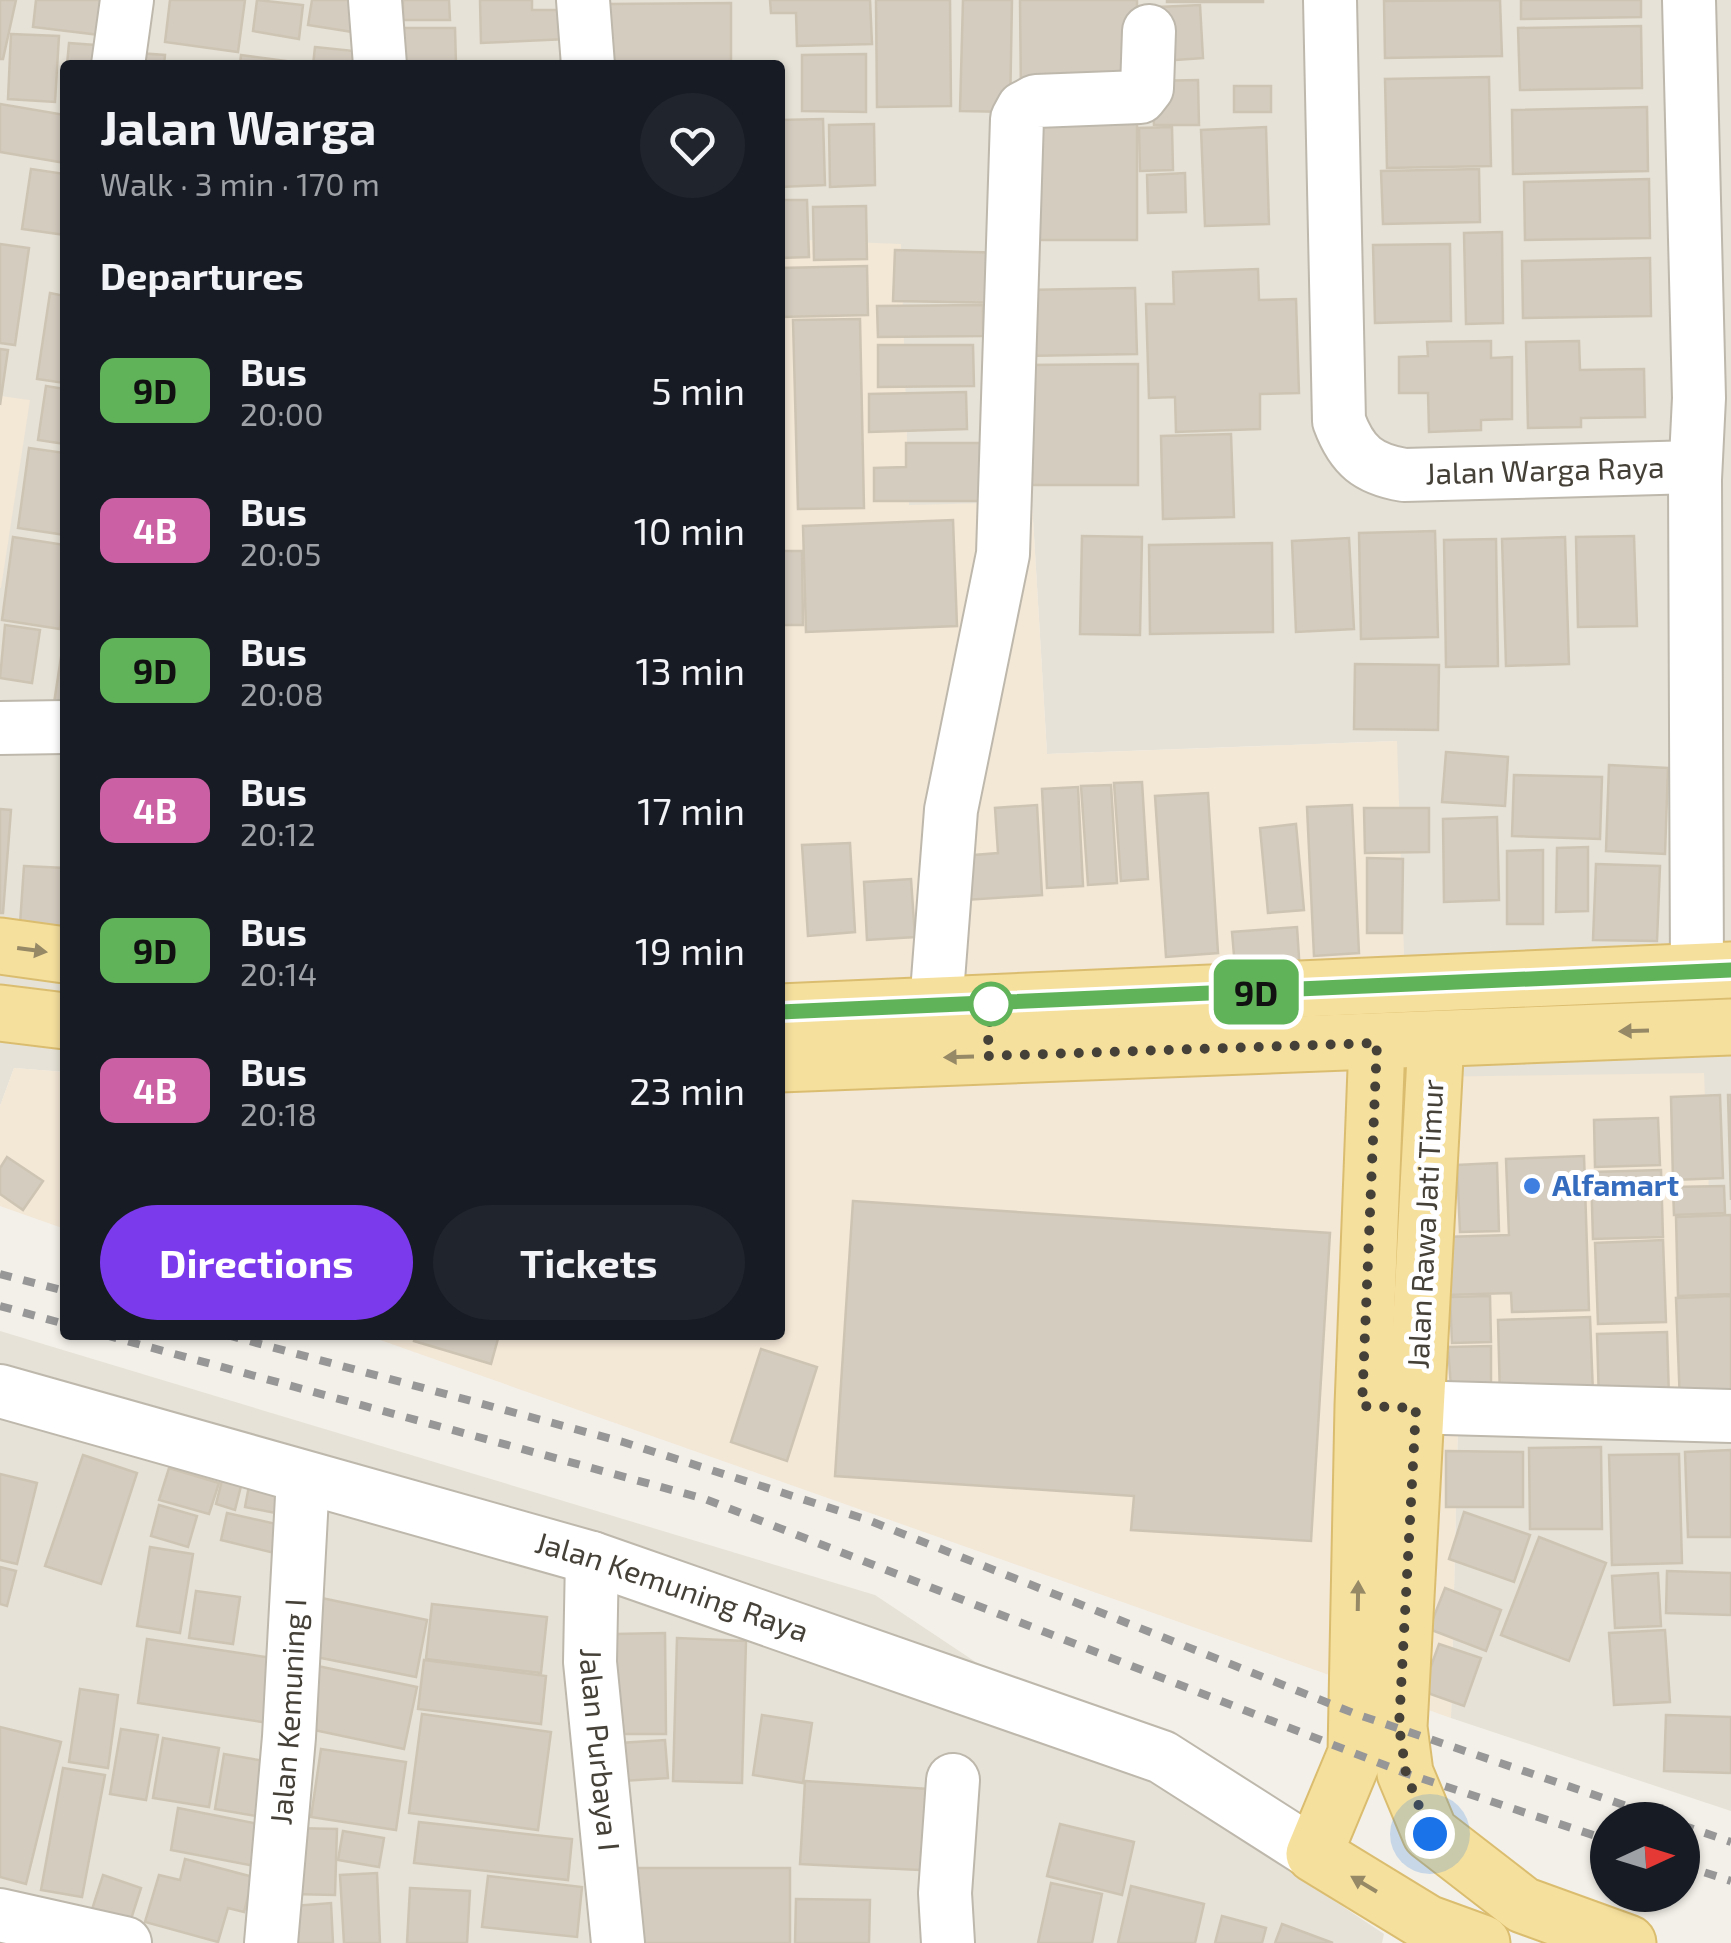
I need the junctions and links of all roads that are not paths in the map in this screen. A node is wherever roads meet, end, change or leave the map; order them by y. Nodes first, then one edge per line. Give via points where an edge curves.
1 (128, 0) edge
2 (374, 0) edge
3 (583, 0) edge
4 (1330, 0) edge
5 (1688, 0) edge
6 (1149, 31) dead end
7 (119, 60) edge
8 (380, 60) edge
9 (588, 60) edge
10 (1707, 475) edge
11 (60, 727) edge
12 (0, 728) edge
13 (0, 946) edge
14 (60, 954) edge
15 (1714, 971) edge
16 (936, 1006) junction
17 (785, 1012) edge
18 (0, 1013) edge
19 (60, 1019) edge
20 (1731, 1026) edge
21 (1436, 1039) junction
22 (1377, 1043) junction
23 (785, 1064) edge
24 (0, 1390) edge
25 (1389, 1407) junction
26 (1731, 1416) edge
27 (303, 1478) junction
28 (592, 1558) junction
29 (954, 1780) dead end
30 (1314, 1854) junction
31 (1523, 1905) junction
32 (0, 1915) edge
33 (1427, 1923) junction
34 (58, 1937) edge
35 (125, 1943) edge
36 (270, 1943) edge
37 (618, 1943) edge
38 (948, 1943) edge
39 (1482, 1943) edge
40 (1628, 1943) edge

1 - 7 street
2 - 8 street
3 - 9 street
4 - 10 street, Jalan Warga Raya via 1339,422 1360,460 1404,475
5 - 10 street
6 - 16 street via 1140,97 1036,100 1017,119 1003,554 954,799
10 - 15 street, Jalan Warga Raya via 1696,728
11 - 12 street
13 -> 14 main road
15 - 16 main road
16 - 17 main road
18 - 19 main road
20 -> 21 main road
21 - 22 main road
21 - 25 main road, Jalan Rawa Jati Timur
22 -> 23 main road
22 - 25 main road, Jalan Rawa Jati Timur
24 - 27 street, Jalan Kemuning Raya
25 - 26 street
30 -> 25 main road, Jalan Rawa Jati Timur via 1356,1753
25 - 31 main road, Jalan Rawa Jati Timur via 1406,1773 1430,1834
27 - 28 street, Jalan Kemuning Raya
27 - 36 street, Jalan Kemuning I
28 - 30 street, Jalan Kemuning Raya via 1162,1757
28 - 37 street, Jalan Purbaya I via 590,1662
29 - 38 street
33 -> 30 main road
31 - 33 main road
31 - 40 main road, Jalan Rawa Jati Timur
32 - 34 street
33 - 39 main road
34 - 35 street

